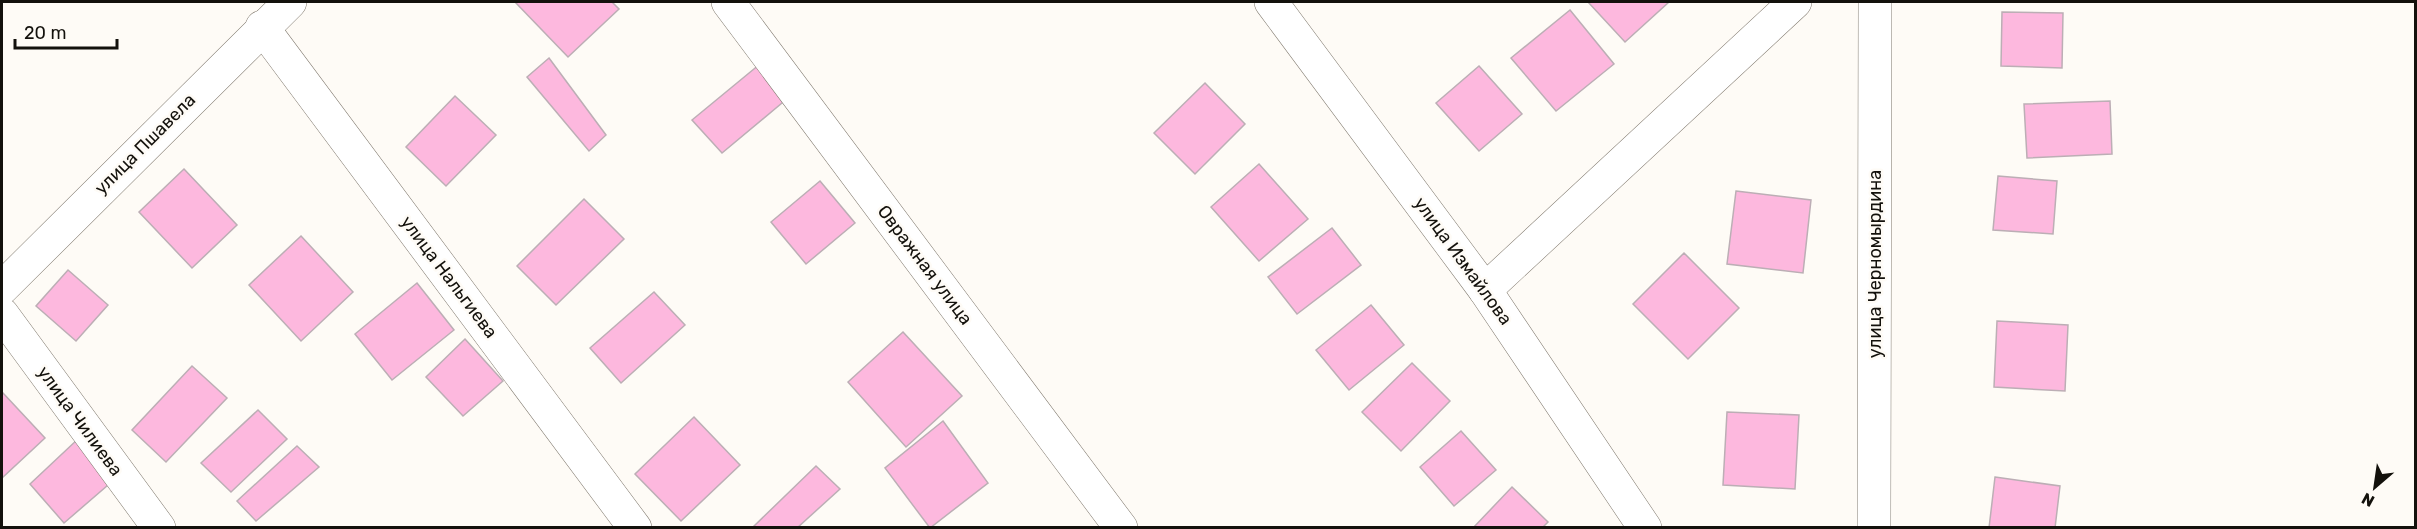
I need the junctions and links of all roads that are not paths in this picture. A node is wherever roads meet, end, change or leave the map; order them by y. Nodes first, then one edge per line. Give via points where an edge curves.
1 (290, 2) edge
2 (728, 2) edge
3 (1271, 2) edge
4 (1796, 2) edge
5 (1875, 2) edge
6 (262, 27) junction
7 (2, 288) edge
8 (1485, 290) junction
9 (2, 314) edge
10 (159, 528) edge
11 (636, 528) edge
12 (1121, 528) edge
13 (1645, 528) edge
14 (1874, 528) edge

1 - 6 street, улица Пшавела
2 - 12 street, Овражная улица
3 - 8 street, улица Измайлова
4 - 8 street
5 - 14 street, улица Черномырдина
6 - 7 street, улица Пшавела
6 - 11 street, улица Нальгиева
8 - 13 street, улица Измайлова
9 - 10 street, улица Чилиева

